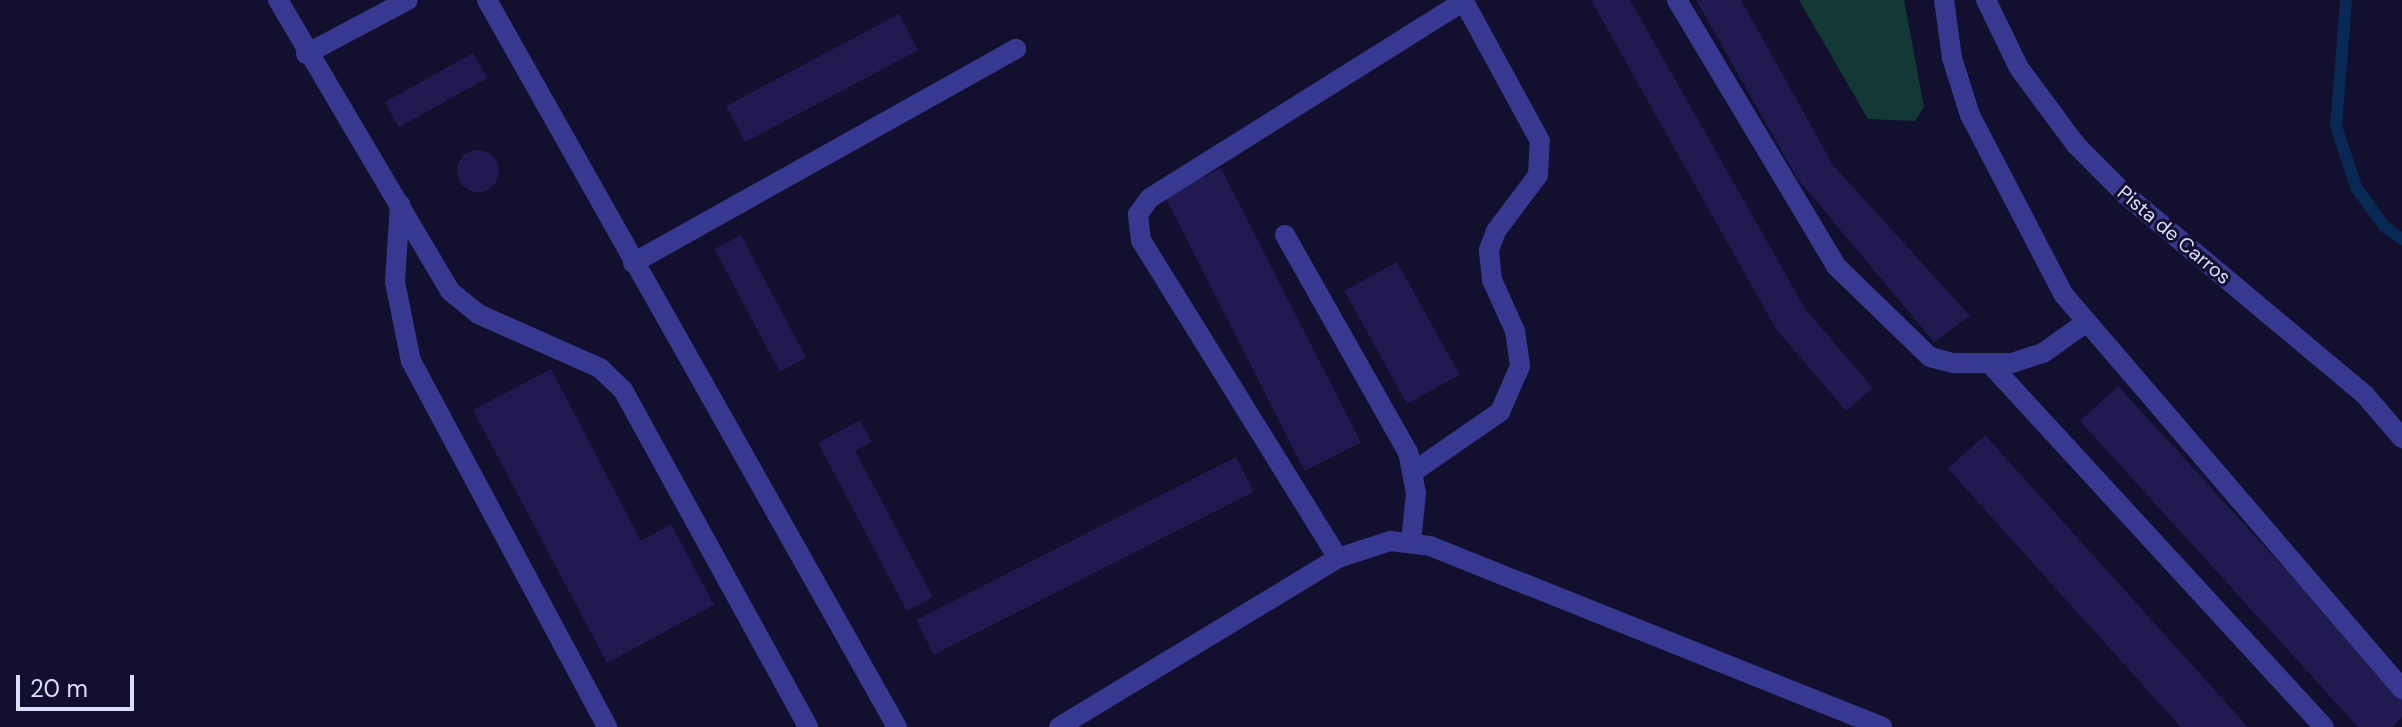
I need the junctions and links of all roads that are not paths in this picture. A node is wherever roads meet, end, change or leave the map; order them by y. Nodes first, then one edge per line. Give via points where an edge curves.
1 (278, 0) edge
2 (408, 0) edge
3 (487, 0) edge
4 (1677, 0) edge
5 (1944, 0) edge
6 (1986, 0) edge
7 (1464, 1) edge
8 (1016, 49) dead end
9 (306, 54) junction
10 (400, 204) junction
11 (1285, 235) dead end
12 (633, 263) junction
13 (2085, 323) junction
14 (1992, 366) junction
15 (2402, 438) edge
16 (1413, 472) junction
17 (1411, 542) junction
18 (1338, 558) junction
19 (2402, 689) edge
20 (607, 727) edge
21 (808, 727) edge
22 (897, 727) edge
23 (1059, 727) edge
24 (1882, 727) edge
25 (2324, 727) edge

1 - 9 lane
2 - 9 lane
3 - 12 lane
4 - 14 lane via 1836,266 1930,357
5 - 13 lane via 1952,58 1970,115 2002,183
6 - 15 lane, Pista de Carros via 2019,68 2076,145 2126,195 2365,395
7 - 16 lane via 1540,141 1538,175 1496,231 1489,250 1492,280 1515,331 1520,366 1500,412
7 - 18 lane via 1150,198 1138,214 1141,240
8 - 12 lane
9 - 10 lane
10 - 20 lane via 395,282 411,361
10 - 21 lane via 450,291 464,304 600,368 623,390
11 - 16 lane via 1408,452
12 - 22 lane
13 - 14 lane via 2043,353
13 - 19 lane
14 - 25 lane
16 - 17 lane via 1416,514
17 - 18 lane via 1370,544
17 - 24 lane
18 - 23 lane

